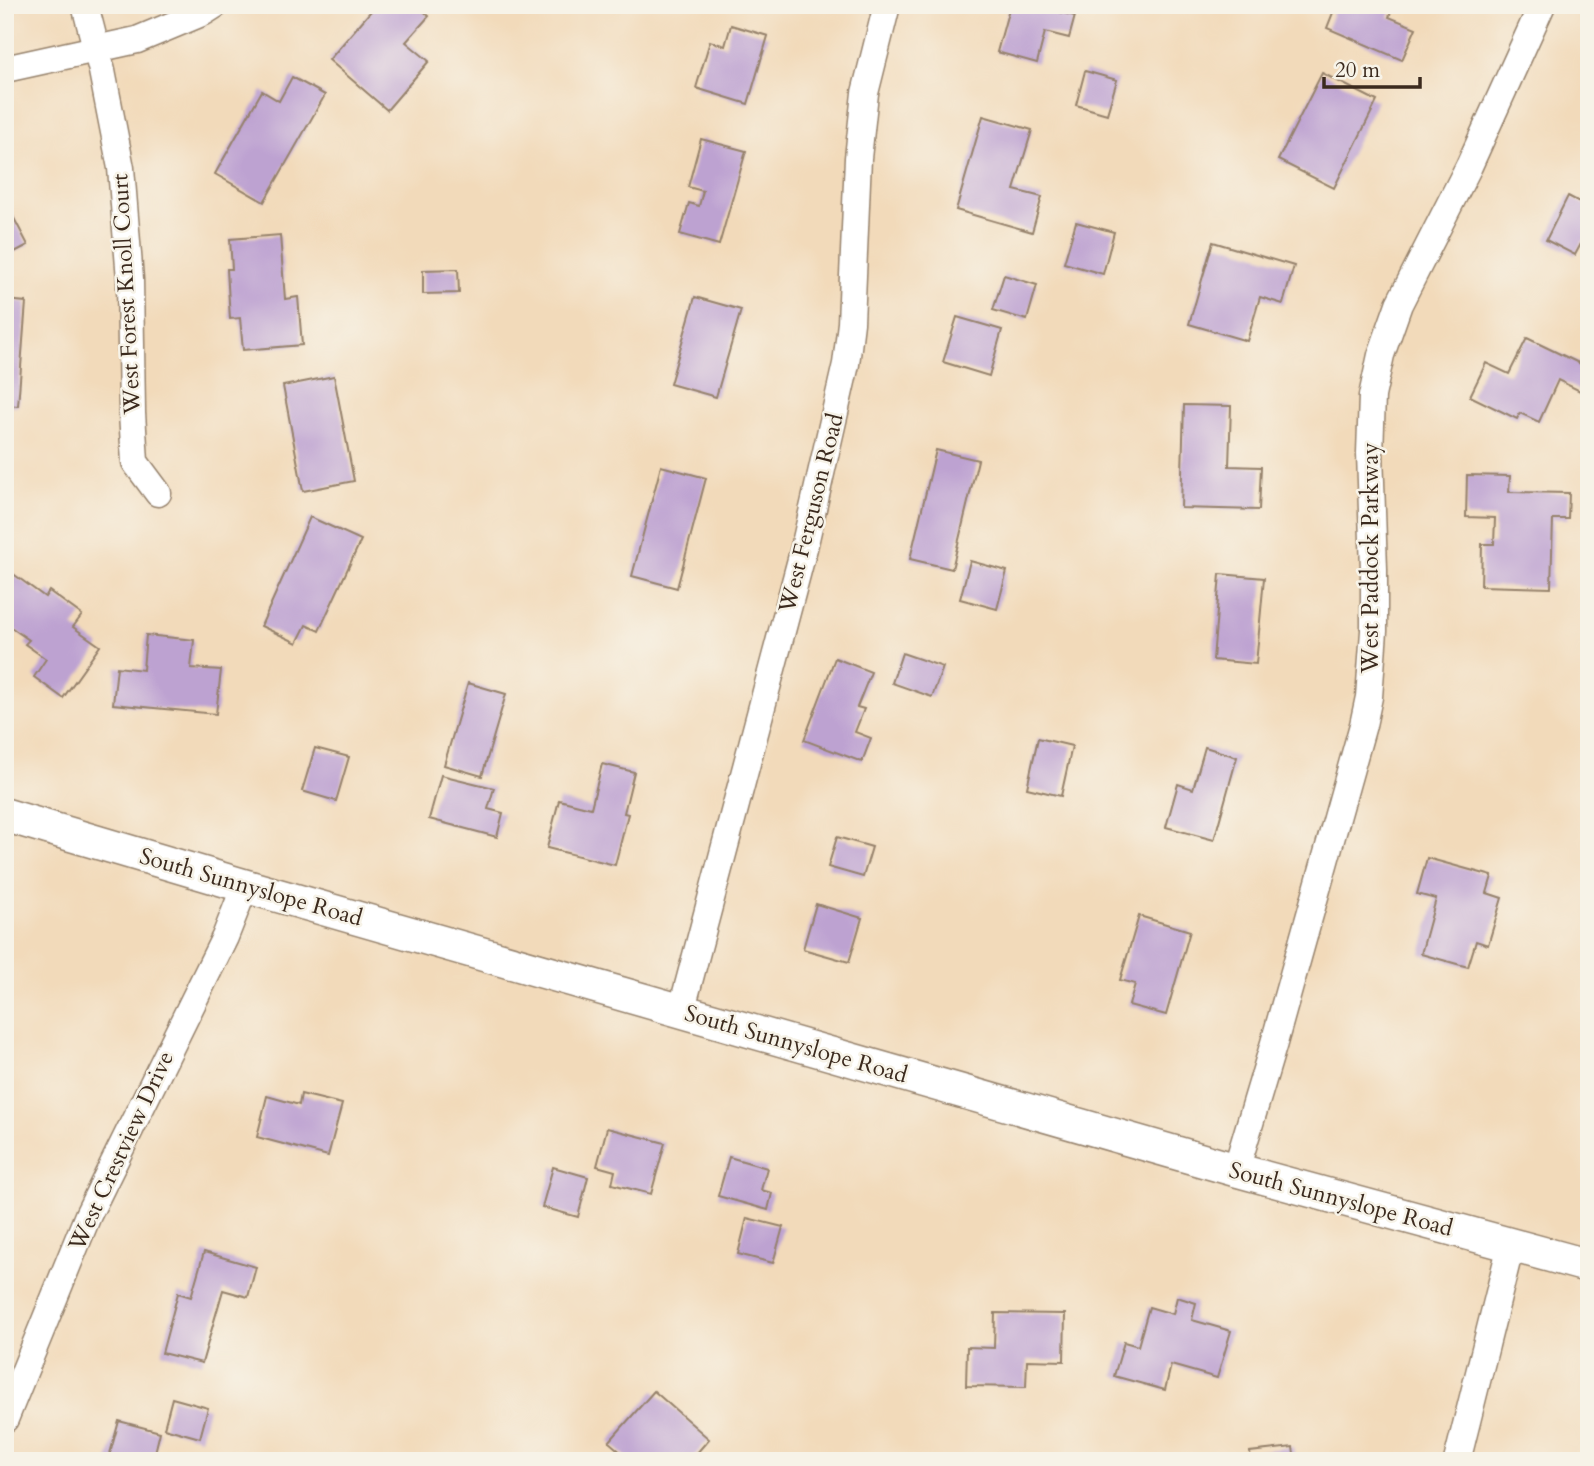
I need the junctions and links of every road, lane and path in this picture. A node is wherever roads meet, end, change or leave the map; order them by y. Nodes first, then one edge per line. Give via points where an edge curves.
1 (85, 5) edge
2 (215, 5) edge
3 (887, 5) edge
4 (1542, 5) edge
5 (96, 49) junction
6 (5, 69) edge
7 (158, 493) dead end
8 (5, 815) edge
9 (245, 886) junction
10 (681, 1012) junction
11 (1236, 1170) junction
12 (1511, 1245) junction
13 (1589, 1266) edge
14 (5, 1419) edge
15 (1457, 1461) edge

1 - 5 street, West Forest Knoll Court
2 - 5 street via 137,40
3 - 10 street, West Ferguson Road via 862,119 846,364 804,548
4 - 11 street, West Paddock Parkway via 1469,166 1399,304 1381,355 1372,397 1370,453 1374,631 1369,697
5 - 6 street
5 - 7 street, West Forest Knoll Court via 121,168 130,279 135,462
8 - 9 street, South Sunnyslope Road
9 - 10 street, South Sunnyslope Road
9 - 14 street, West Crestview Drive via 225,937 88,1215
10 - 11 street, South Sunnyslope Road
11 - 12 street, South Sunnyslope Road
12 - 13 street, South Sunnyslope Road
12 - 15 street

